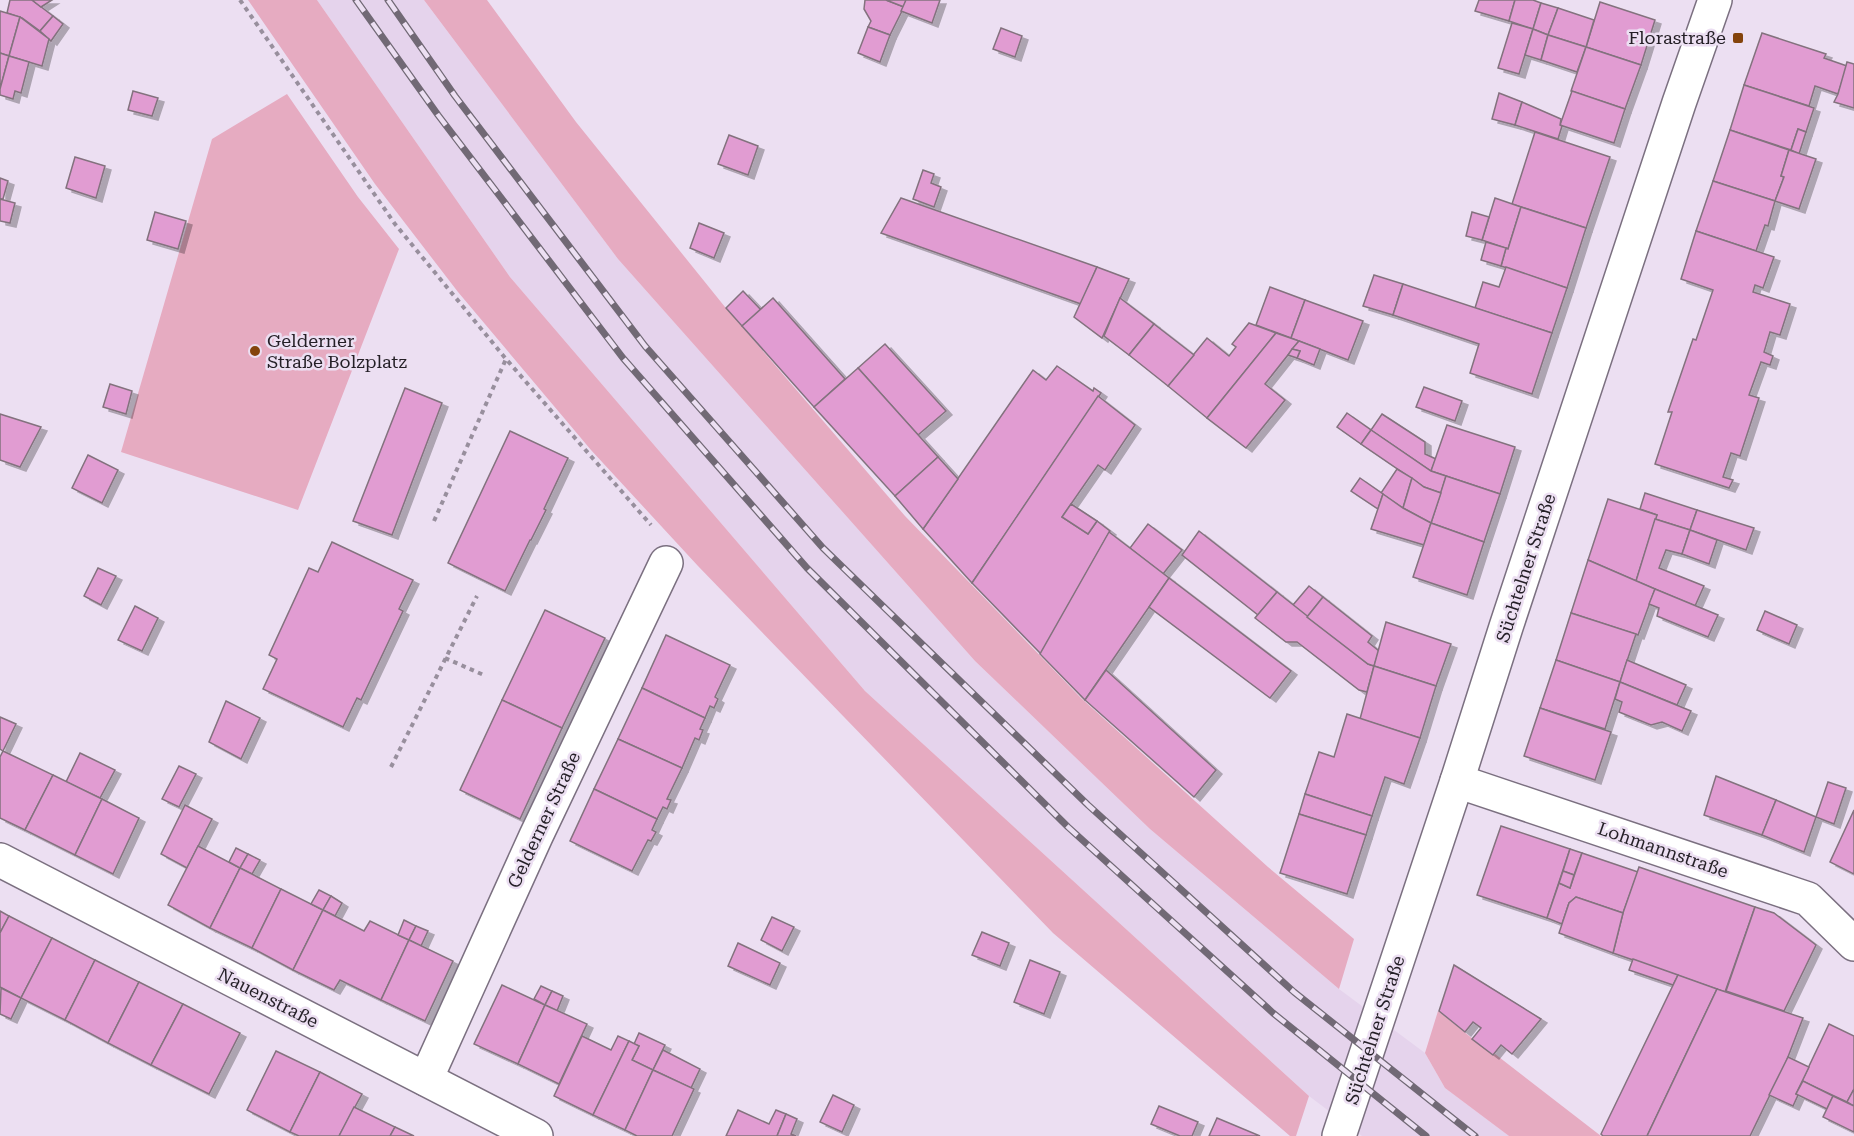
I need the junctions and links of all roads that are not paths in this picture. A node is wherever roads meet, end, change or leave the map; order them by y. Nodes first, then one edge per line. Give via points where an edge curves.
1 (1715, 0) edge
2 (666, 563) road end
3 (1457, 781) junction
4 (0, 860) edge
5 (1854, 944) edge
6 (426, 1079) junction
7 (536, 1136) edge
8 (1339, 1136) edge

1 - 3 street, Süchtelner Straße
2 - 6 street, Gelderner Straße
3 - 5 street, Lohmannstraße via 1808,899
3 - 8 street, Süchtelner Straße
4 - 6 street, Nauenstraße
6 - 7 street, Nauenstraße

